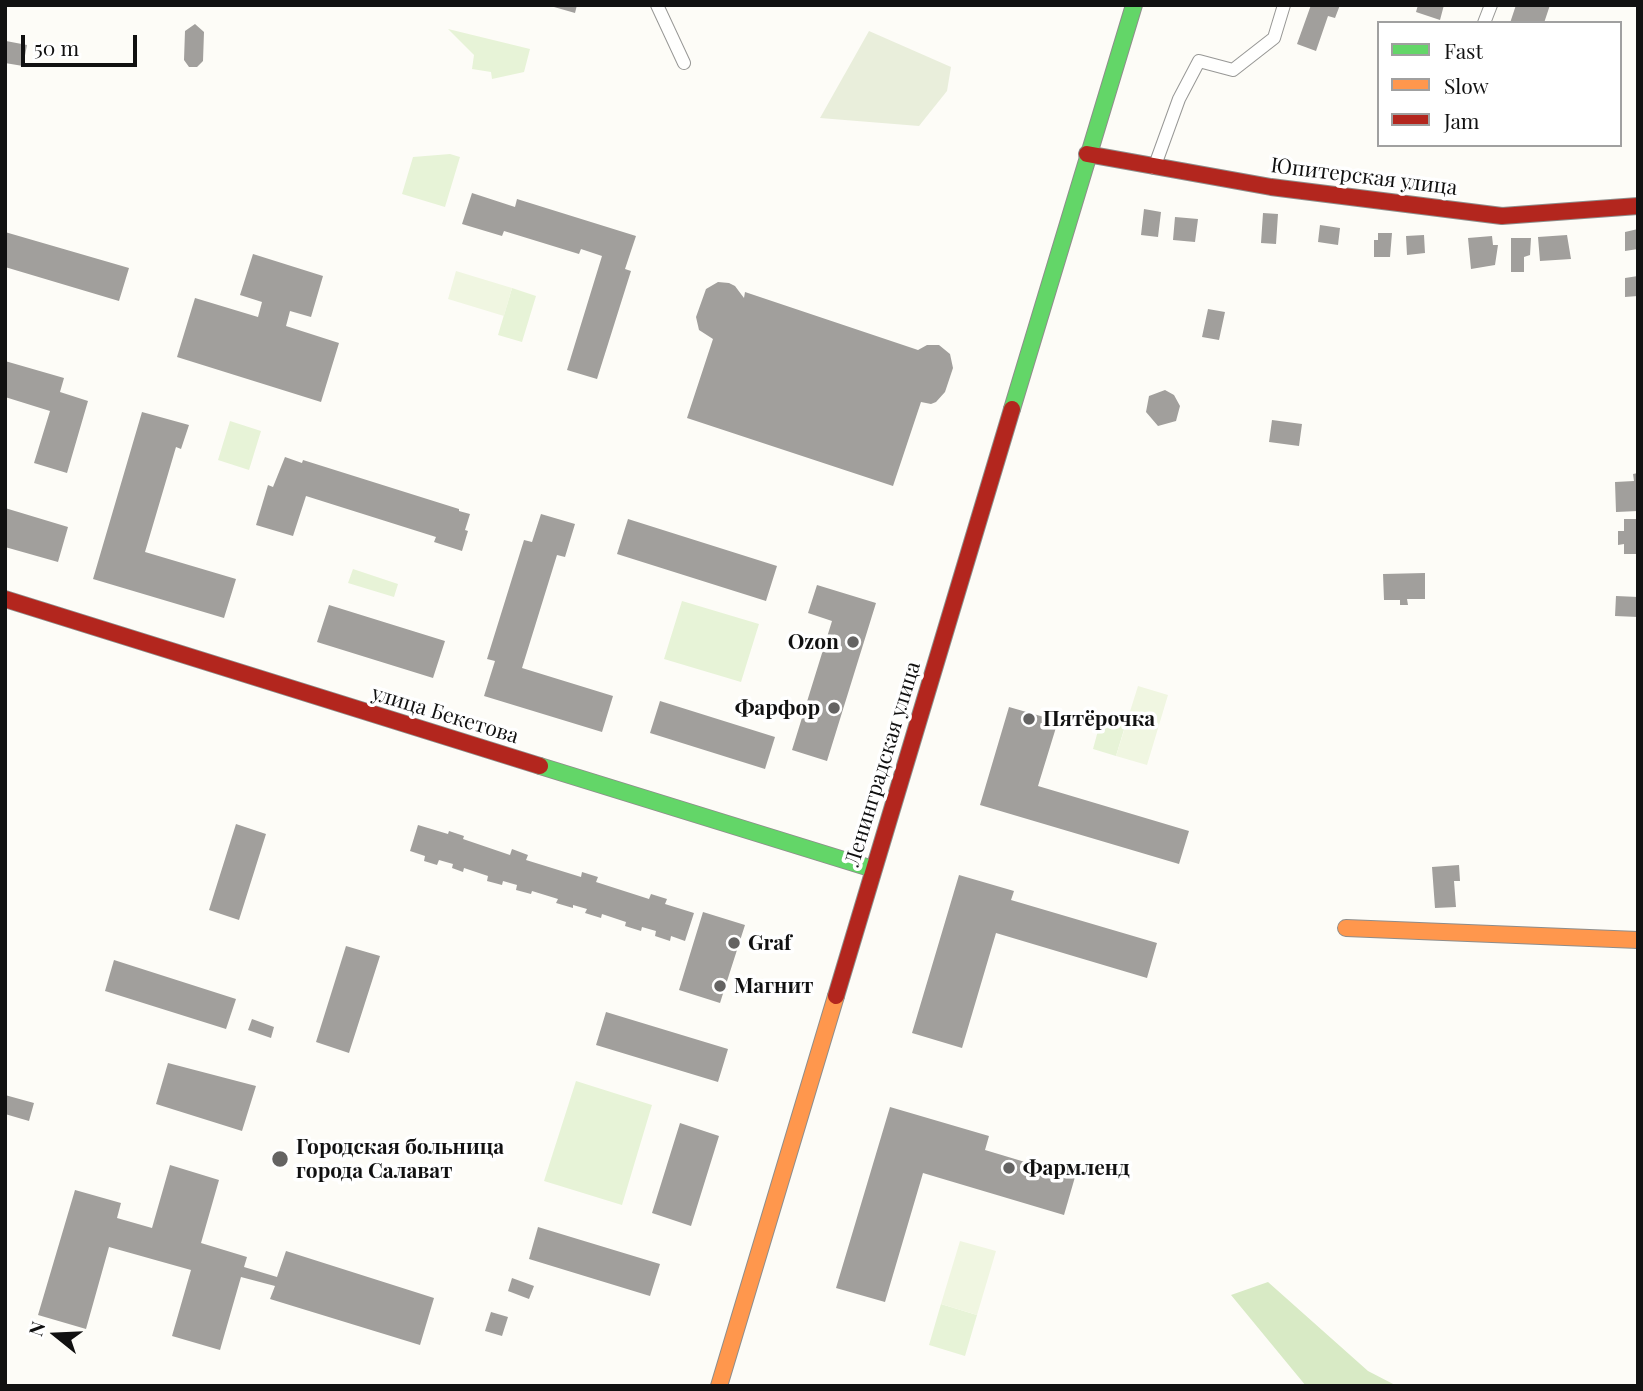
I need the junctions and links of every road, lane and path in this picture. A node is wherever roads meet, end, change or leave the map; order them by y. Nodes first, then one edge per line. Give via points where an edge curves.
1 (657, 5) edge
2 (1133, 5) edge
3 (1284, 5) edge
4 (684, 62) dead end
5 (1087, 154) junction
6 (1154, 168) junction
7 (1638, 206) edge
8 (5, 599) edge
9 (873, 869) junction
10 (1346, 928) dead end
11 (1638, 940) edge
12 (719, 1386) edge

1 - 4 street
2 - 5 street, Ленинградская улица
3 - 6 street via 1274,38 1233,70 1199,61
5 - 6 street, Юпитерская улица
5 - 9 street, Ленинградская улица
6 - 7 street, Юпитерская улица via 1502,216
8 - 9 street, улица Бекетова
9 - 12 street, Ленинградская улица
10 - 11 street

